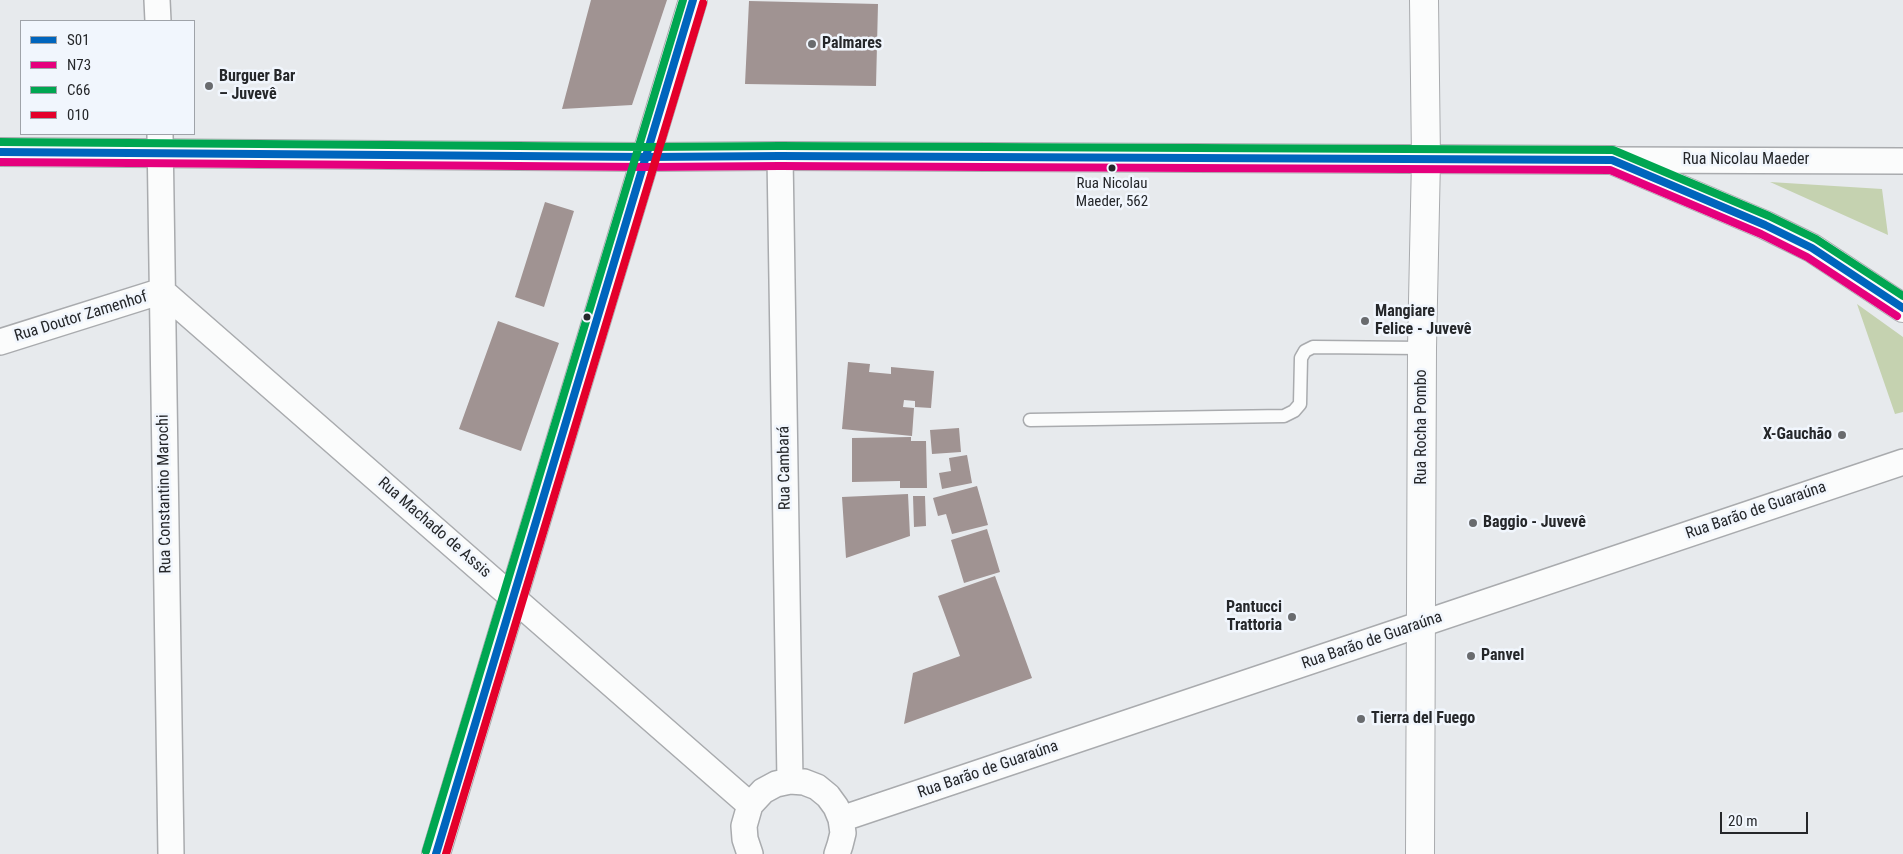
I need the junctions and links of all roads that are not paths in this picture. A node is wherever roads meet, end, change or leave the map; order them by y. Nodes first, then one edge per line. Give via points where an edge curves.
1 (158, 0) edge
2 (693, 0) edge
3 (1424, 0) edge
4 (158, 20) edge
5 (160, 143) edge
6 (0, 152) edge
7 (647, 156) junction
8 (780, 156) junction
9 (1426, 158) junction
10 (1612, 160) junction
11 (1903, 161) edge
12 (162, 292) junction
13 (1903, 308) edge
14 (0, 342) edge
15 (1422, 348) junction
16 (1030, 420) dead end
17 (1903, 462) edge
18 (513, 598) junction
19 (1422, 624) junction
20 (790, 781) junction
21 (750, 805) junction
22 (841, 819) junction
23 (746, 853) edge
24 (170, 854) edge
25 (436, 854) edge
26 (836, 854) edge
27 (1420, 854) edge

1 - 4 street
2 - 7 main road
3 - 9 main road, Rua Rocha Pombo
5 - 6 main road, Rua Nicolau Maeder
5 - 7 main road, Rua Nicolau Maeder
5 - 12 street, Rua Constantino Marochi
7 - 8 main road, Rua Nicolau Maeder
7 - 18 main road
8 - 9 main road, Rua Nicolau Maeder
8 - 20 street, Rua Cambará
9 - 10 main road, Rua Nicolau Maeder
9 - 15 main road, Rua Rocha Pombo
10 - 11 street, Rua Nicolau Maeder
10 - 13 main road via 1812,248
12 - 14 street, Rua Doutor Zamenhof
12 - 18 street, Rua Machado de Assis
12 - 24 street, Rua Constantino Marochi
15 - 16 lane via 1313,347 1304,351 1300,404 1294,412 1284,416
15 - 19 main road, Rua Rocha Pombo
17 - 19 street, Rua Barão de Guaraúna
18 - 21 street, Rua Machado de Assis
18 - 25 main road
19 - 22 street, Rua Barão de Guaraúna
19 - 27 main road, Rua Rocha Pombo
20 - 21 street via 763,791
20 - 22 street via 817,787 828,796
21 - 23 street via 744,826
22 - 26 street via 842,833

